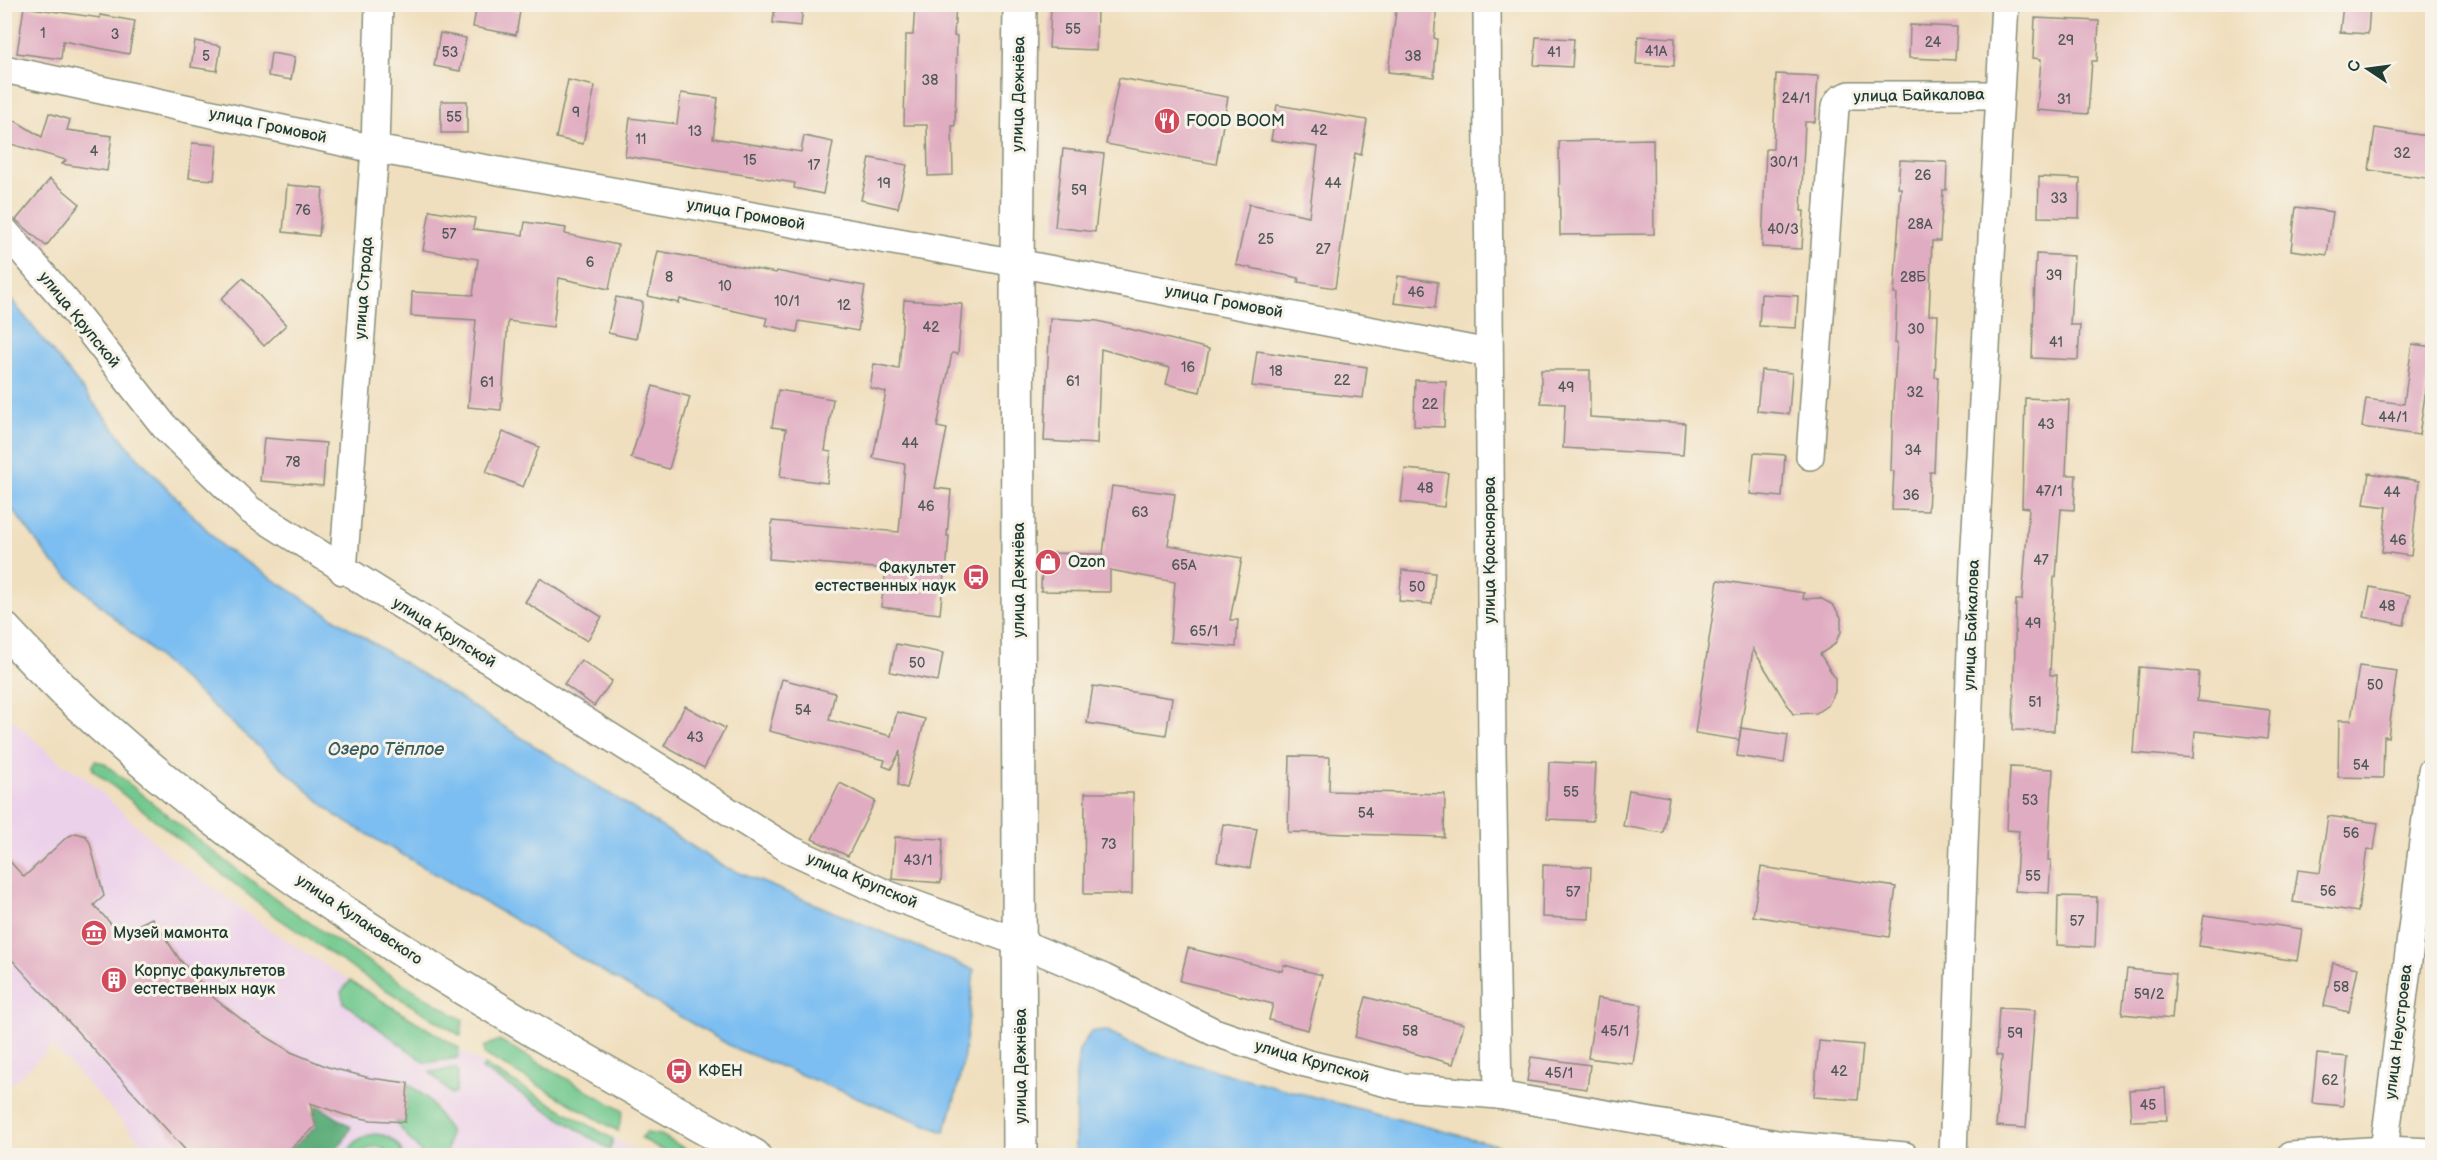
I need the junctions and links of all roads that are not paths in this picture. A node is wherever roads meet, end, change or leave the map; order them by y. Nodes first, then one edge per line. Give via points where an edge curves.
1 (379, 4) edge
2 (1020, 4) edge
3 (1487, 4) edge
4 (2005, 4) edge
5 (4, 69) edge
6 (1999, 95) junction
7 (375, 149) junction
8 (4, 230) edge
9 (1017, 263) junction
10 (1489, 353) junction
11 (1810, 456) dead end
12 (343, 571) junction
13 (4, 628) edge
14 (2433, 771) edge
15 (1021, 943) junction
16 (1498, 1095) junction
17 (2384, 1150) junction
18 (2433, 1152) edge
19 (754, 1155) edge
20 (1020, 1155) edge
21 (1905, 1155) edge
22 (1953, 1155) edge
23 (2290, 1155) edge

1 - 7 street, улица Строда
2 - 9 main road, улица Дежнёва
3 - 10 street, улица Красноярова
4 - 6 street, улица Байкалова
5 - 7 street, улица Громовой
6 - 11 street, улица Байкалова via 1850,95 1840,99 1835,107
6 - 22 street, улица Байкалова via 1974,564
7 - 9 street, улица Громовой
7 - 12 street, улица Строда
8 - 12 street, улица Крупской via 164,426 249,510
9 - 10 street, улица Громовой
9 - 15 main road, улица Дежнёва
10 - 16 street, улица Красноярова
12 - 15 street, улица Крупской via 787,848 889,894
13 - 19 main road, улица Кулаковского via 105,728 194,803 294,878 484,1000
14 - 17 street, улица Неустроева
15 - 16 street, улица Крупской via 1214,1032 1305,1063 1403,1087
15 - 20 main road, улица Дежнёва
16 - 21 street, улица Крупской via 1783,1146
17 - 18 street
17 - 23 street

